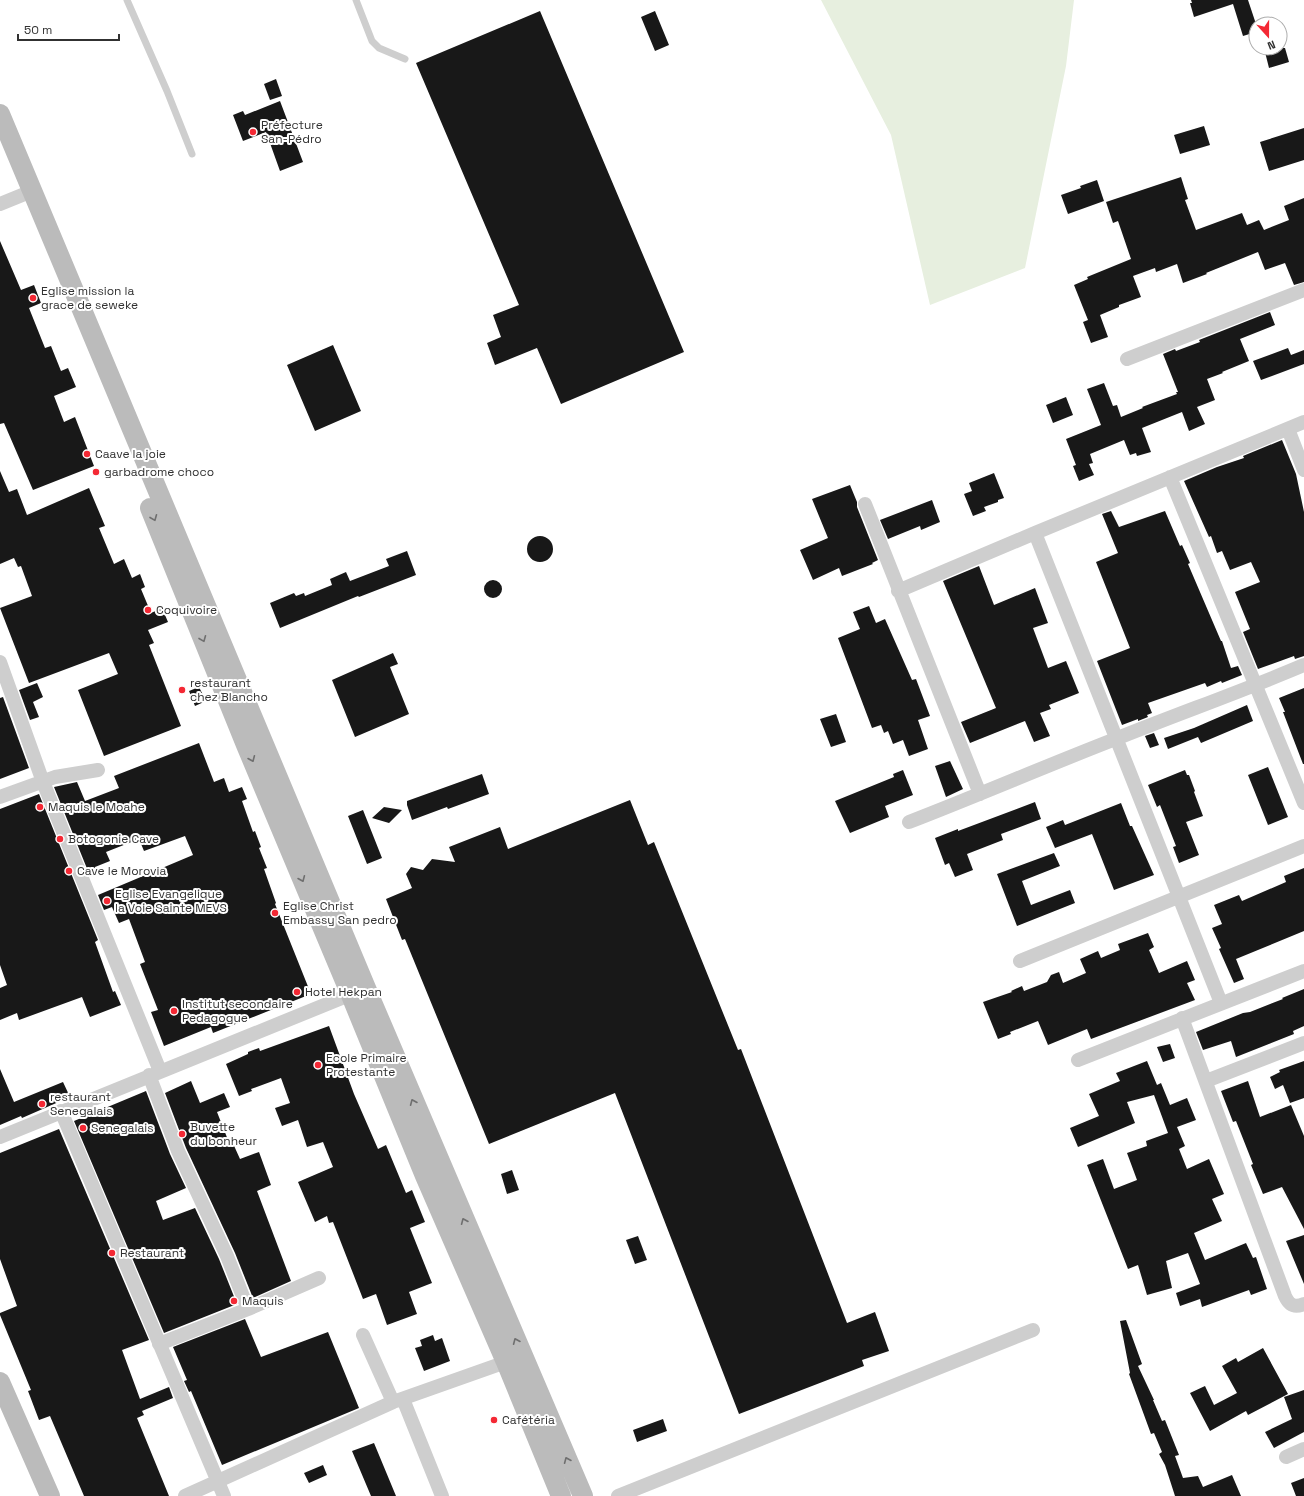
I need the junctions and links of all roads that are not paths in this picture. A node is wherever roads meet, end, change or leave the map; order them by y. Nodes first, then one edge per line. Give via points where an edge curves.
1 (128, 0) edge
2 (356, 0) edge
3 (405, 59) dead end
4 (0, 114) edge
5 (0, 146) edge
6 (192, 154) dead end
7 (26, 193) junction
8 (0, 204) edge
9 (1304, 290) edge
10 (1126, 359) dead end
11 (1304, 422) edge
12 (1288, 429) junction
13 (1304, 470) edge
14 (1170, 477) junction
15 (865, 504) dead end
16 (1035, 532) junction
17 (898, 591) junction
18 (0, 662) edge
19 (1304, 664) edge
20 (1256, 685) junction
21 (1117, 738) junction
22 (98, 770) dead end
23 (43, 782) junction
24 (980, 794) junction
25 (0, 797) edge
26 (1304, 803) edge
27 (910, 822) dead end
28 (1304, 846) edge
29 (1179, 896) junction
30 (1020, 961) dead end
31 (1304, 971) edge
32 (358, 991) junction
33 (1221, 1003) junction
34 (1182, 1018) junction
35 (1304, 1043) edge
36 (1078, 1060) dead end
37 (154, 1073) junction
38 (1206, 1081) junction
39 (61, 1111) junction
40 (0, 1137) edge
41 (319, 1278) dead end
42 (1304, 1304) edge
43 (248, 1309) junction
44 (1033, 1330) dead end
45 (363, 1335) dead end
46 (159, 1344) junction
47 (506, 1362) junction
48 (0, 1382) edge
49 (398, 1401) junction
50 (1304, 1449) edge
51 (1286, 1457) dead end
52 (218, 1482) junction
53 (50, 1496) edge
54 (185, 1496) edge
55 (224, 1496) edge
56 (442, 1496) edge
57 (561, 1496) edge
58 (582, 1496) edge
59 (618, 1496) edge

1 - 6 lane
2 - 3 lane via 372,41 379,48
4 - 7 main road
5 - 7 main road
7 - 8 street
7 - 32 main road via 120,435 249,753
9 - 10 street
11 - 12 street
12 - 13 street
12 - 14 street
14 - 16 street
14 - 20 street
15 - 17 street
16 - 17 street
16 - 21 street
17 - 24 street
18 - 23 street
19 - 20 street
20 - 21 street
20 - 26 street
21 - 24 street
21 - 29 street
22 - 23 street via 68,774
23 - 25 street
23 - 37 street
24 - 27 street
28 - 29 street
29 - 30 street
29 - 33 street
31 - 33 street
32 - 37 street
32 - 47 main road via 425,1176
58 -> 32 main road
33 - 34 street
34 - 36 street
34 - 38 street
35 - 38 street
37 - 39 street
37 - 43 street via 178,1151 227,1256
38 - 42 street via 1285,1296 1292,1305 1298,1307
39 - 40 street
39 - 46 street
41 - 43 street
43 - 46 street
44 - 59 street
45 - 49 street
46 - 52 street
47 - 49 street
47 - 57 main road
48 - 53 main road
49 - 52 street
49 - 56 street
50 - 51 street
52 - 54 street
52 - 55 street

